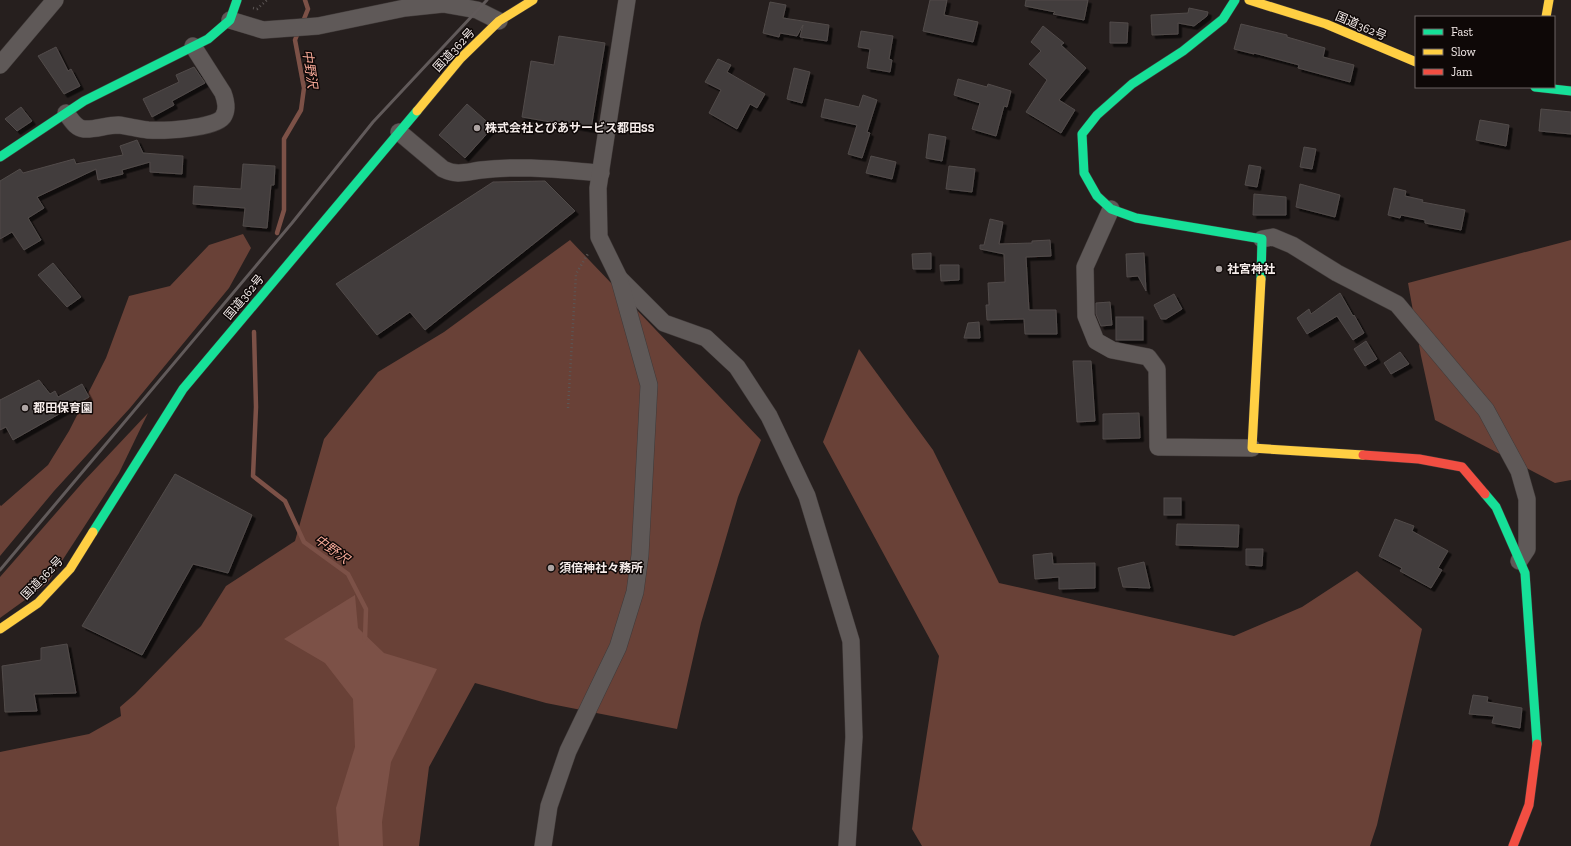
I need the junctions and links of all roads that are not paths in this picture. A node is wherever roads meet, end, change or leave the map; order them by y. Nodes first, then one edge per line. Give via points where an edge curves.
1 (55, 0) edge
2 (237, 0) edge
3 (533, 0) edge
4 (627, 0) edge
5 (1235, 0) edge
6 (1249, 0) edge
7 (1548, 0) edge
8 (1546, 16) edge
9 (230, 20) junction
10 (499, 21) junction
11 (194, 46) junction
12 (1415, 62) edge
13 (0, 65) edge
14 (1544, 88) edge
15 (1571, 91) edge
16 (66, 113) junction
17 (398, 132) junction
18 (0, 157) edge
19 (601, 174) junction
20 (1111, 209) junction
21 (1262, 239) junction
22 (619, 278) junction
23 (1252, 448) junction
24 (1519, 561) junction
25 (0, 629) edge
26 (543, 846) edge
27 (848, 846) edge
28 (1513, 846) edge

1 - 13 street
2 - 9 main road
3 - 10 main road, 国道362号
4 - 19 street
5 - 20 main road via 1223,20 1183,51 1132,84 1097,115 1082,134 1084,173 1096,196
6 - 12 main road, 国道362号 via 1326,24
7 - 8 main road
9 - 10 street via 263,30 318,26 405,8 443,4 478,10
9 - 11 main road via 208,39
10 - 17 main road, 国道362号 via 461,58
11 - 16 main road via 84,101
11 - 16 street via 226,101 223,117 217,121 183,129 149,130 107,125 84,129 75,125
14 - 15 main road
16 - 18 main road
17 - 19 street via 451,173 512,167
17 - 25 main road, 国道362号 via 183,389 70,569 38,603
19 - 22 street via 598,188 599,237
20 - 21 main road via 1136,218
20 - 23 street via 1085,267 1086,316 1096,341 1112,350 1148,357 1157,369 1158,447
21 - 23 main road
21 - 24 street via 1273,237 1292,245 1397,304 1486,410 1519,471 1527,499 1528,550
22 - 26 street via 649,385 640,555 636,585 618,647 568,751 549,806
22 - 27 street via 664,323 706,338 737,367 769,416 807,496 851,641 854,737
23 - 24 main road via 1419,459 1462,467 1496,507
24 - 28 main road via 1525,574 1537,748 1528,805

